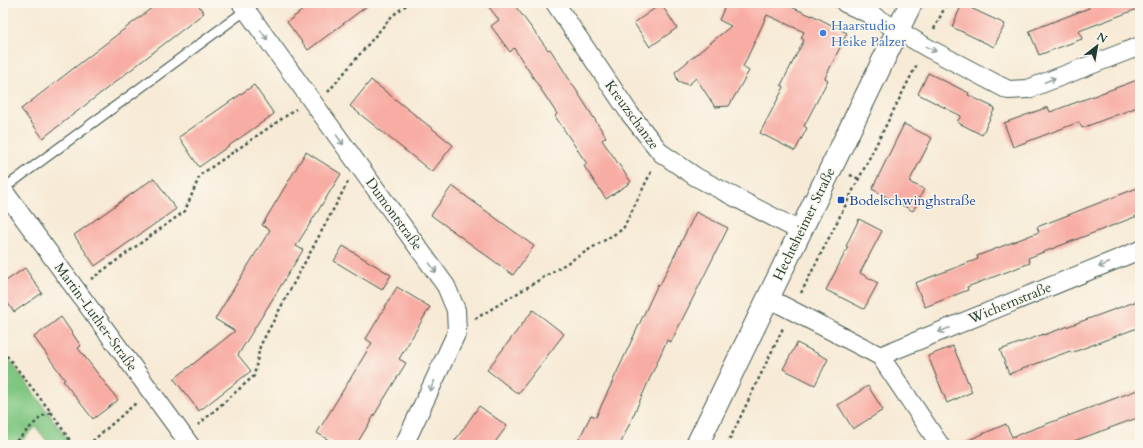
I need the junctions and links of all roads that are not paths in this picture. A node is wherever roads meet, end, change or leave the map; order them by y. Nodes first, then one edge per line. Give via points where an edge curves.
1 (555, 3) edge
2 (845, 3) edge
3 (910, 3) edge
4 (243, 6) edge
5 (898, 29) junction
6 (1140, 46) edge
7 (3, 189) edge
8 (800, 231) junction
9 (1140, 250) edge
10 (768, 298) junction
11 (880, 356) junction
12 (187, 441) edge
13 (404, 445) edge
14 (697, 445) edge
15 (940, 445) edge

1 - 8 street, Kreuzschanze via 630,114 661,153 696,177
2 - 5 street
3 - 5 street, Hechtsheimer Straße
4 - 7 lane, Martin-Luther-Straße
4 -> 13 street, Dumontstraße via 446,286 456,310 457,332
5 -> 6 street via 926,47 1008,90 1028,88
5 - 8 street, Hechtsheimer Straße
7 - 12 street, Martin-Luther-Straße
8 - 10 street, Hechtsheimer Straße
9 -> 11 street, Wichernstraße
10 - 11 street
10 - 14 street, Hechtsheimer Straße
11 - 15 street

